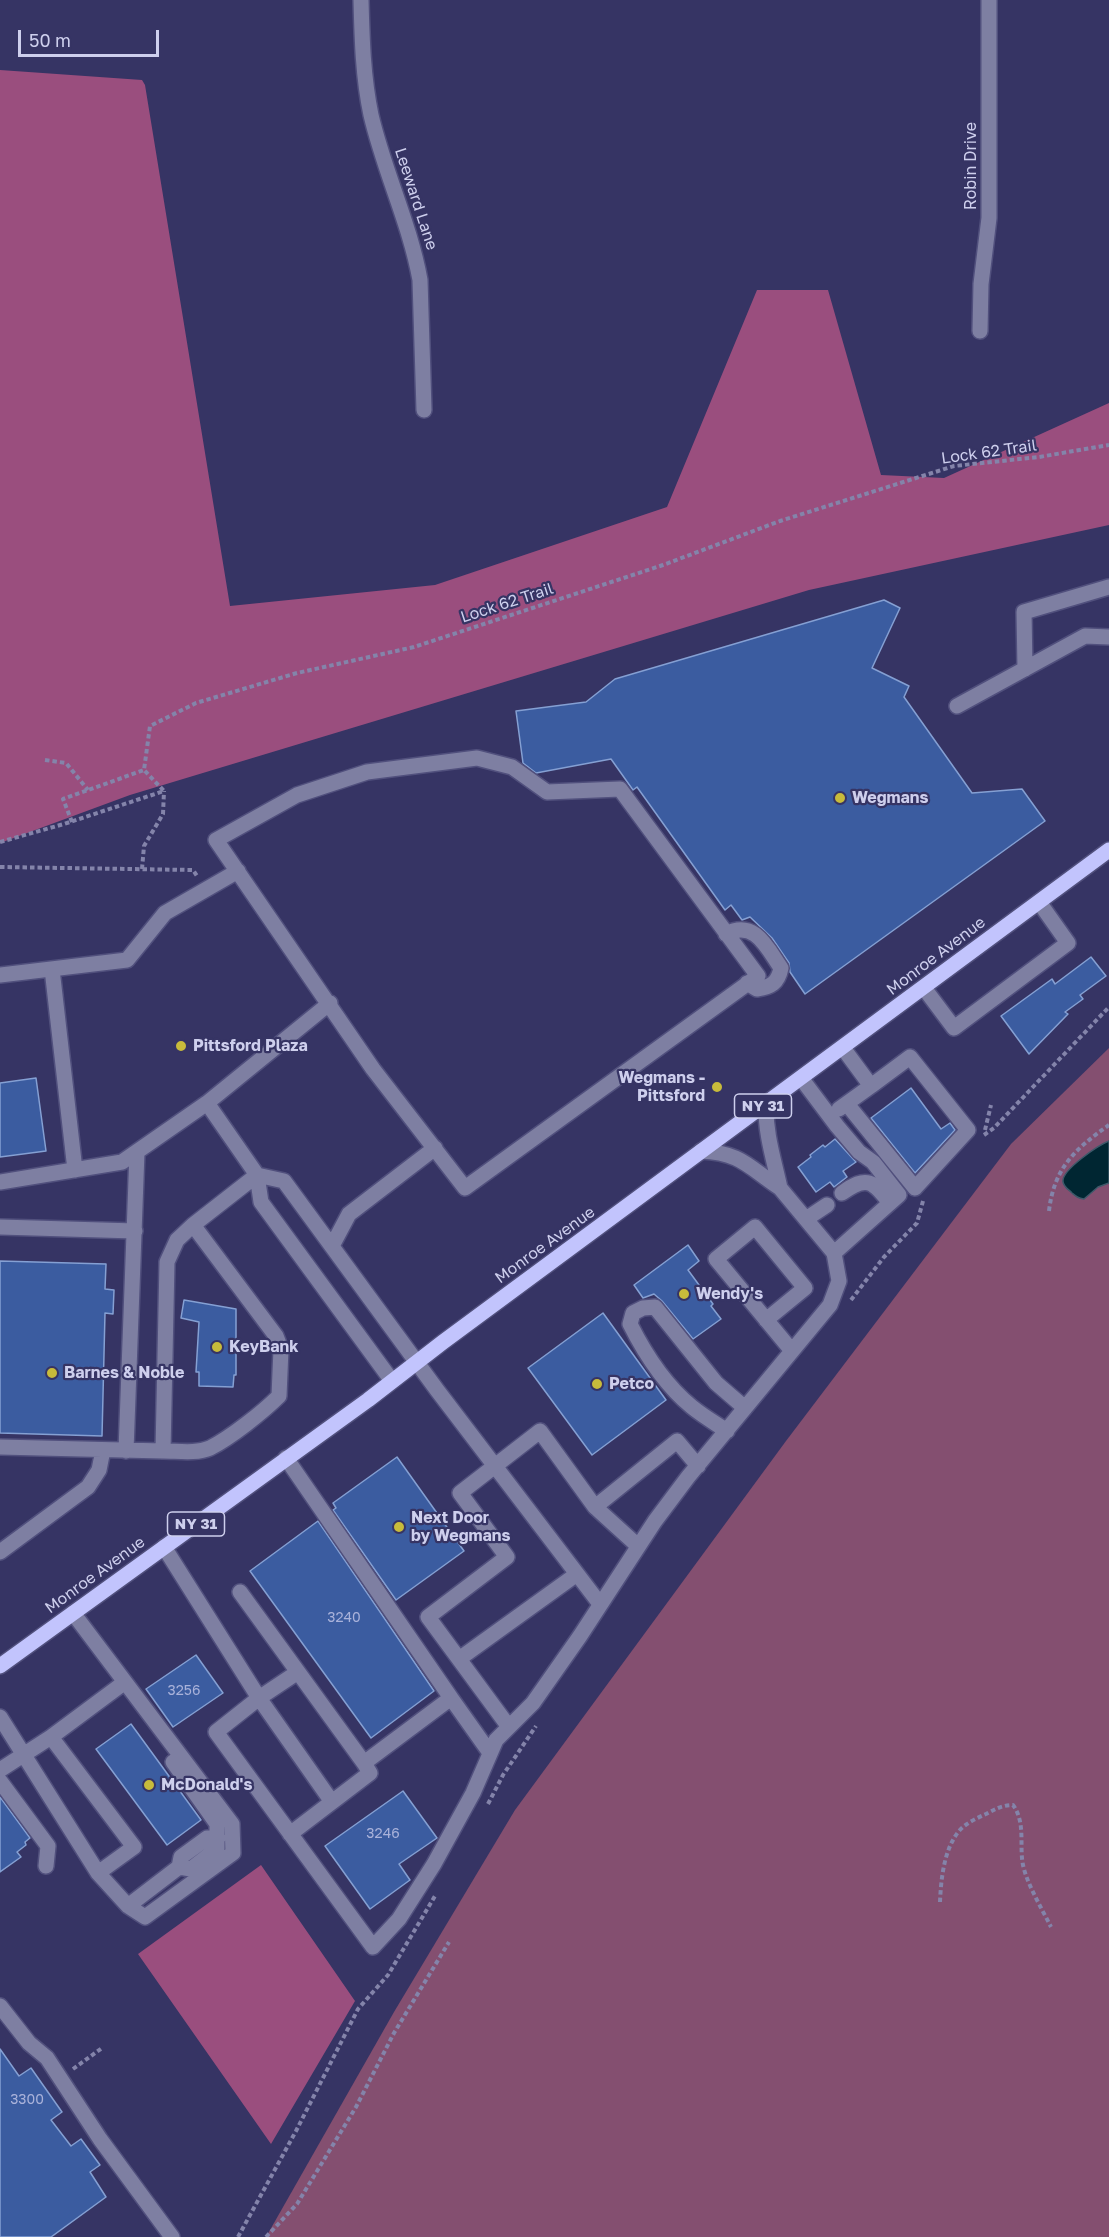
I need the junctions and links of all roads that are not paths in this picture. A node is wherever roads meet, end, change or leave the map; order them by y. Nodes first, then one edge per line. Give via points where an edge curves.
1 (361, 0) edge
2 (989, 0) edge
3 (980, 331) dead end
4 (424, 411) dead end
5 (1109, 587) edge
6 (1109, 637) edge
7 (1025, 669) junction
8 (957, 706) dead end
9 (1109, 850) edge
10 (238, 871) junction
11 (1040, 902) junction
12 (726, 934) junction
13 (52, 969) junction
14 (0, 975) edge
15 (747, 983) junction
16 (924, 988) junction
17 (330, 1003) junction
18 (843, 1048) junction
19 (801, 1078) junction
20 (871, 1086) junction
21 (207, 1103) junction
22 (766, 1104) junction
23 (847, 1104) junction
24 (829, 1116) junction
25 (435, 1148) junction
26 (137, 1152) junction
27 (701, 1152) junction
28 (75, 1170) junction
29 (257, 1175) junction
30 (0, 1182) edge
31 (780, 1188) junction
32 (842, 1193) dead end
33 (895, 1199) junction
34 (827, 1205) dead end
35 (806, 1220) junction
36 (193, 1225) junction
37 (0, 1227) edge
38 (135, 1231) junction
39 (332, 1246) junction
40 (834, 1253) junction
41 (766, 1320) junction
42 (792, 1351) junction
43 (417, 1362) junction
44 (392, 1381) junction
45 (745, 1408) junction
46 (727, 1431) junction
47 (0, 1448) edge
48 (103, 1450) junction
49 (126, 1451) junction
50 (163, 1451) junction
51 (286, 1458) junction
52 (495, 1465) junction
53 (698, 1466) junction
54 (595, 1507) junction
55 (638, 1546) junction
56 (164, 1547) junction
57 (0, 1552) edge
58 (577, 1574) junction
59 (240, 1592) dead end
60 (600, 1604) junction
61 (73, 1613) junction
62 (459, 1659) junction
63 (0, 1666) edge
64 (298, 1672) junction
65 (128, 1685) junction
66 (260, 1698) junction
67 (451, 1698) junction
68 (0, 1718) edge
69 (509, 1727) junction
70 (51, 1737) junction
71 (490, 1753) junction
72 (22, 1754) junction
73 (364, 1763) junction
74 (0, 1770) edge
75 (0, 1781) edge
76 (332, 1802) junction
77 (290, 1834) junction
78 (46, 1866) dead end
79 (98, 1873) junction
80 (128, 1906) junction
81 (0, 2006) edge
82 (172, 2237) edge

1 - 4 street, Leeward Lane via 362,61 368,99 420,280
2 - 3 street, Robin Drive via 989,218
5 - 7 street via 1024,612
6 - 7 street via 1085,636
7 - 8 street
9 - 11 main road, Monroe Avenue / NY 31
10 - 12 street via 216,840 297,795 367,772 477,758 512,767 547,792 620,789
10 - 13 street via 165,913 127,960
10 - 17 street
11 - 16 main road, Monroe Avenue / NY 31
11 - 16 street via 1068,943 954,1028
12 - 15 street via 758,976
12 - 15 street via 736,929 759,936 781,968 779,978 767,988 757,989
13 - 14 street
13 - 28 street
15 - 25 street via 465,1188
16 - 18 main road, Monroe Avenue / NY 31
17 - 21 street
17 - 25 street via 373,1069
18 - 19 main road, Monroe Avenue / NY 31
18 - 20 street
19 - 22 main road, Monroe Avenue / NY 31
19 - 24 street
20 - 23 street
20 - 23 street via 910,1057 968,1130 915,1188
21 - 26 street
21 - 29 street
22 - 27 main road, Monroe Avenue / NY 31
22 - 31 street via 768,1141
23 - 24 street
24 - 33 street via 873,1162
25 - 39 street via 350,1214
26 - 28 street via 122,1162
26 - 38 street
27 - 31 street via 723,1153 743,1160
27 - 43 main road, Monroe Avenue / NY 31
28 - 30 street
29 - 36 street
29 - 39 street via 284,1181
29 - 44 street via 261,1202
31 - 35 street
32 - 33 street via 855,1184 867,1182
33 - 40 street
34 - 35 street
35 - 40 street
36 - 50 street via 177,1240 167,1262
36 - 50 street via 276,1336 281,1349 279,1396 210,1448
37 - 38 street
38 - 49 street
39 - 43 street
40 - 42 street via 839,1281 830,1305
41 - 41 street via 716,1259 755,1227 805,1288
41 - 42 street
42 - 45 street
43 - 44 main road, Monroe Avenue / NY 31
43 - 52 street
44 - 51 main road, Monroe Avenue / NY 31
45 - 46 street
45 - 46 street via 716,1383 654,1307 633,1312 630,1324 639,1341 673,1387 691,1407
46 - 53 street
47 - 48 street
48 - 49 street
48 - 57 street via 99,1470 88,1487
49 - 50 street
51 - 56 main road, Monroe Avenue / NY 31
51 - 67 street
52 - 54 street via 540,1431
52 - 58 street
52 - 62 street via 460,1493 507,1557 428,1617
53 - 54 street via 677,1441
53 - 55 street
54 - 55 street
55 - 60 street
56 - 61 main road, Monroe Avenue / NY 31
56 - 66 street
58 - 60 street
58 - 62 street
59 - 64 street
60 - 69 street via 533,1703
61 - 63 main road, Monroe Avenue / NY 31
61 - 65 street
62 - 69 street
64 - 66 street
64 - 73 street
65 - 70 street
65 - 80 street via 131,1703 216,1824 218,1838 217,1849 191,1869 179,1867
65 - 80 street via 232,1824 233,1852 145,1917
66 - 76 street
66 - 77 street via 216,1732
67 - 71 street
67 - 73 street
68 - 72 street
69 - 71 street
70 - 72 street
70 - 79 street via 134,1847
71 - 77 street via 434,1864 399,1919 373,1947
72 - 74 street
72 - 79 street
73 - 76 street via 370,1773
75 - 78 street via 48,1846
76 - 77 street
79 - 80 street
81 - 82 street via 29,2043 47,2058

